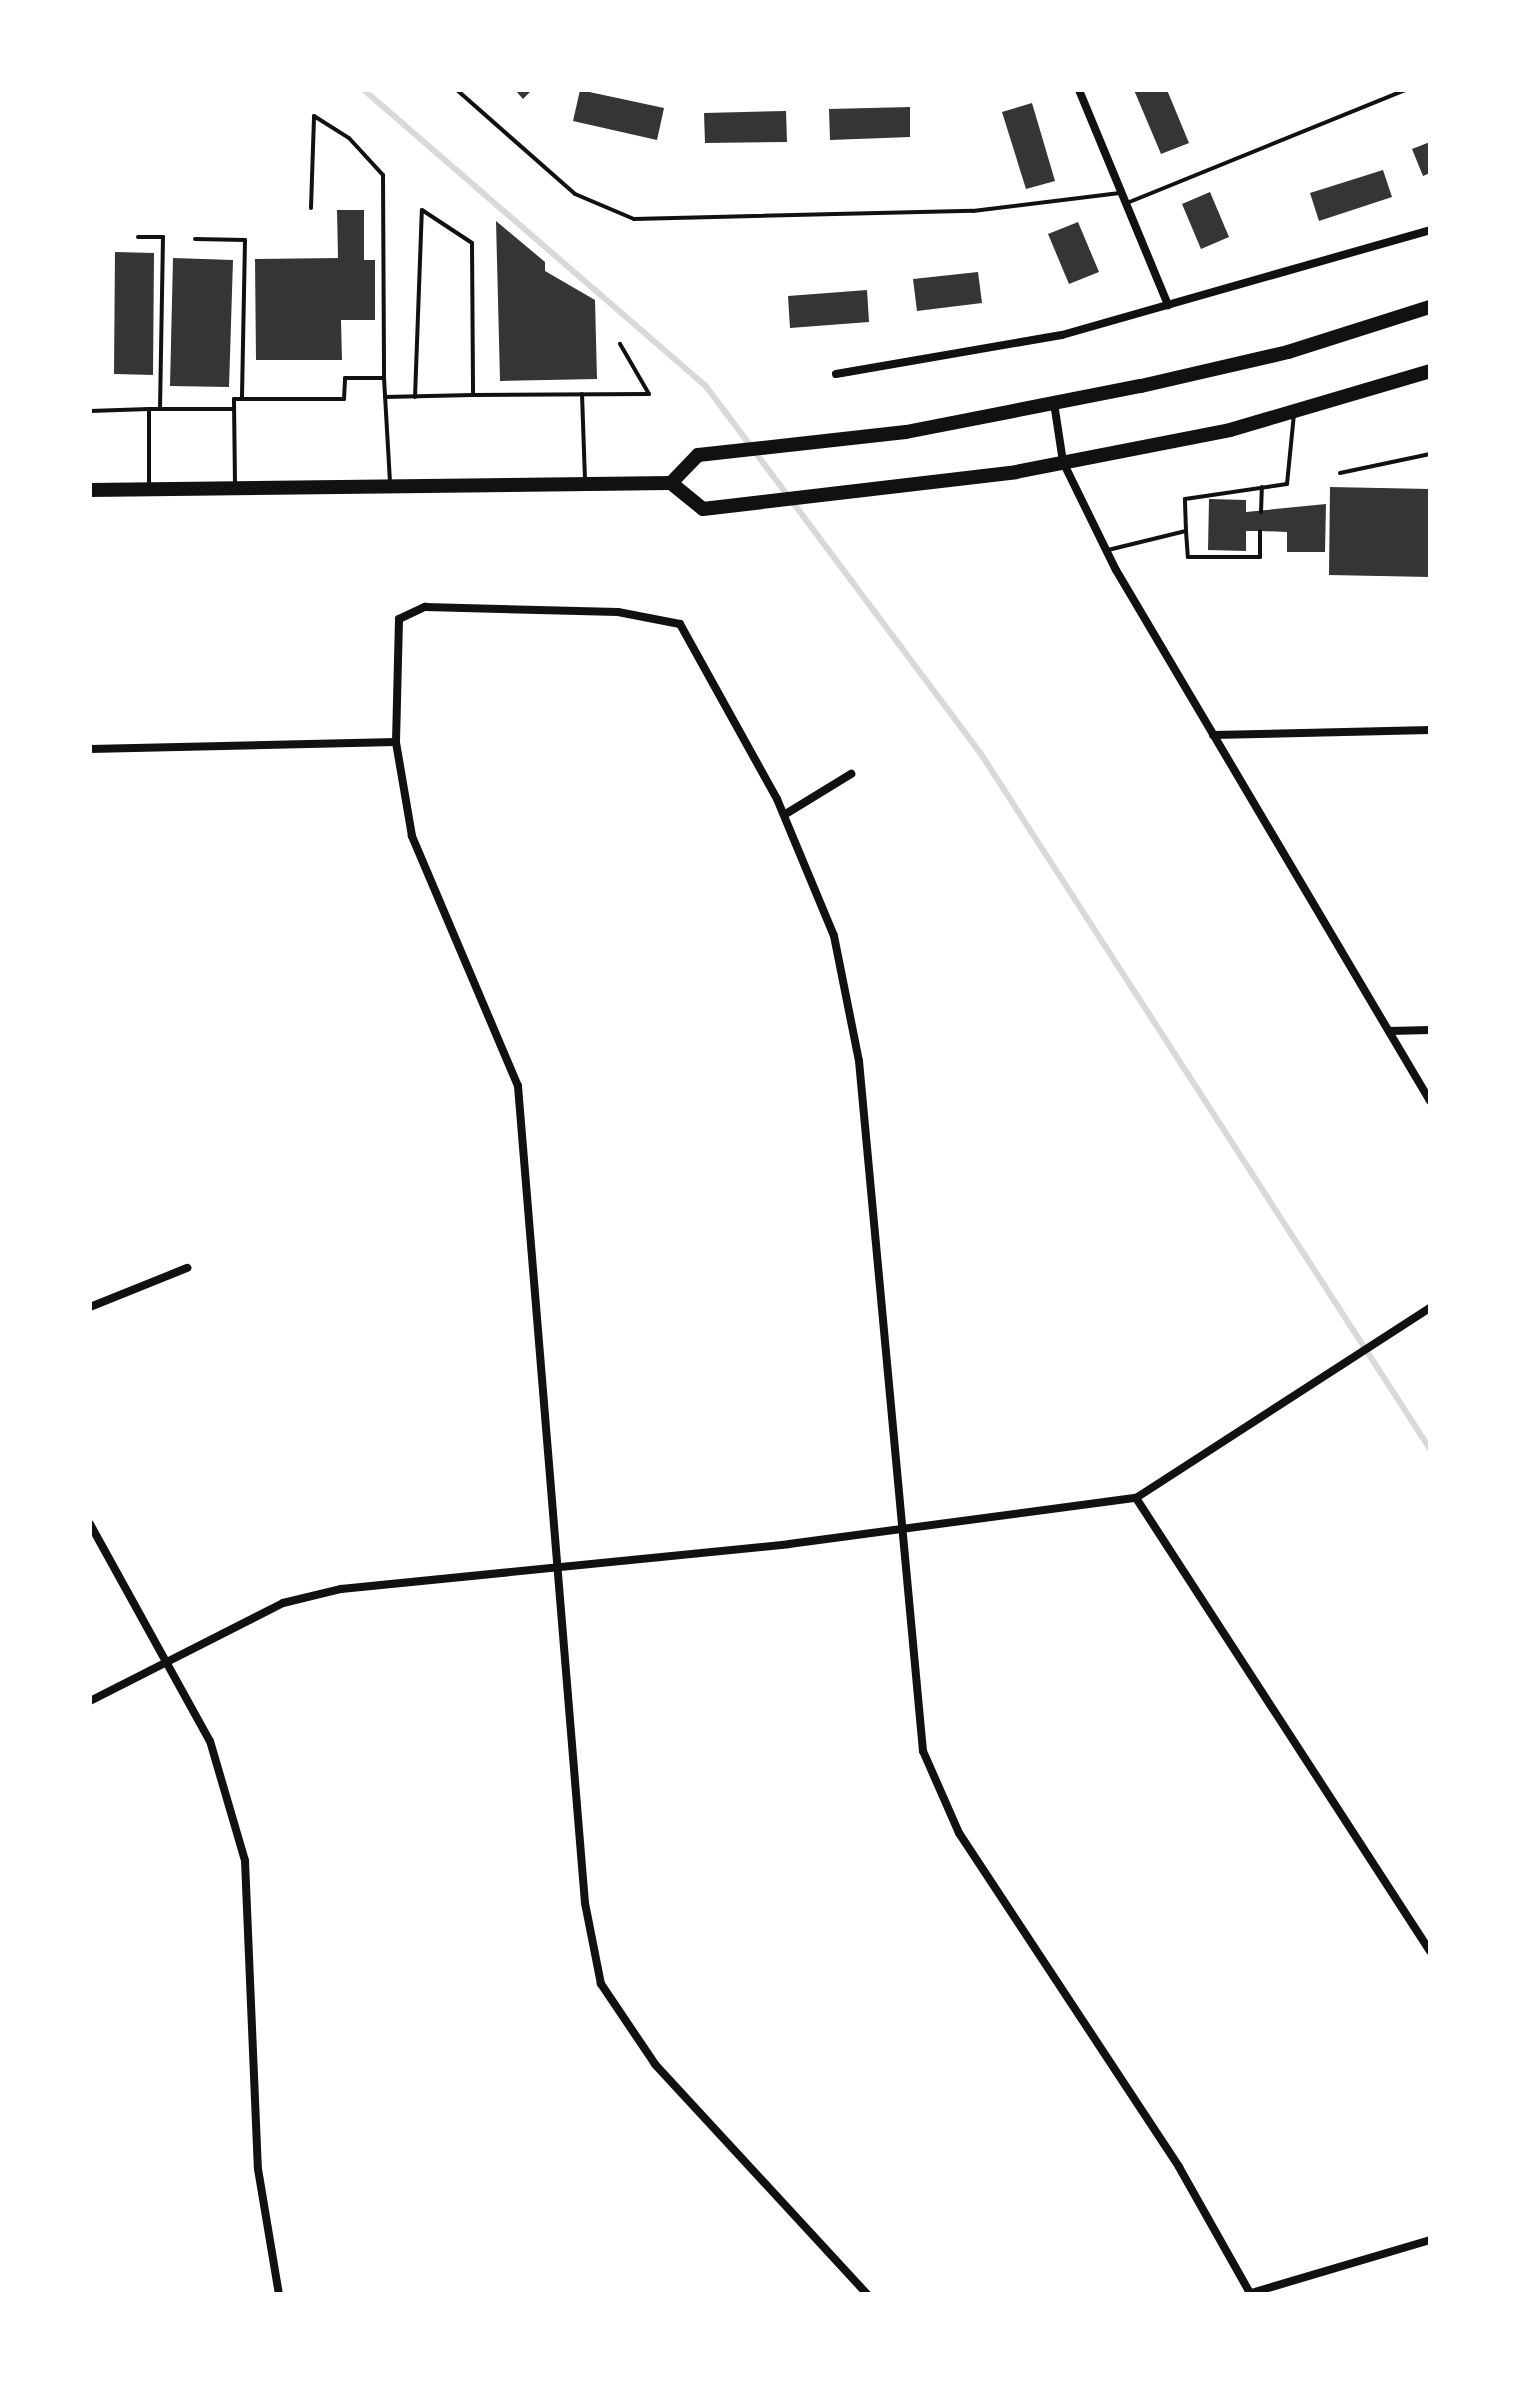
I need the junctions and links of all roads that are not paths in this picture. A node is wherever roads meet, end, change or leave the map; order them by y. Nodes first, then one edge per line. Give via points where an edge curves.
1 (457, 90) edge
2 (1079, 90) edge
3 (1405, 90) edge
4 (1123, 193) junction
5 (1127, 203) junction
6 (311, 208) dead end
7 (1430, 230) edge
8 (138, 237) dead end
9 (195, 239) dead end
10 (1168, 305) junction
11 (1430, 307) edge
12 (620, 344) dead end
13 (1430, 371) edge
14 (836, 374) dead end
15 (384, 378) junction
16 (582, 394) junction
17 (473, 395) junction
18 (385, 397) junction
19 (415, 397) junction
20 (242, 399) junction
21 (1054, 403) junction
22 (149, 409) junction
23 (160, 409) junction
24 (234, 409) junction
25 (90, 411) edge
26 (1295, 411) junction
27 (1430, 454) edge
28 (1063, 462) junction
29 (1340, 473) dead end
30 (671, 483) junction
31 (585, 485) junction
32 (1262, 487) junction
33 (90, 490) edge
34 (149, 490) junction
35 (235, 490) junction
36 (390, 490) junction
37 (1261, 512) dead end
38 (1186, 531) junction
39 (1260, 531) dead end
40 (1108, 550) junction
41 (1430, 730) edge
42 (1213, 735) junction
43 (396, 742) junction
44 (90, 749) edge
45 (851, 774) dead end
46 (784, 815) junction
47 (1430, 1030) edge
48 (1389, 1031) junction
49 (1430, 1101) edge
50 (187, 1268) dead end
51 (90, 1307) edge
52 (1430, 1308) edge
53 (1136, 1498) junction
54 (90, 1524) edge
55 (901, 1530) junction
56 (555, 1568) junction
57 (168, 1661) junction
58 (90, 1701) edge
59 (1430, 1951) edge
60 (1430, 2240) edge
61 (279, 2294) edge
62 (867, 2294) edge
63 (1249, 2294) edge

1 - 4 lane via 575,194 634,219 973,211
2 - 4 street
3 - 5 lane
4 - 5 street
5 - 10 street
6 - 15 lane via 314,116 349,138 383,175
7 - 10 street
8 - 23 lane via 163,237
9 - 20 lane via 245,240
10 - 14 street via 1062,335
11 - 21 highway via 1288,352
12 - 16 lane via 649,394
13 - 26 highway
15 - 18 lane
15 - 20 lane via 345,378 344,399
16 - 17 lane
16 - 31 lane
17 - 19 lane
17 - 19 lane via 472,243 422,210
18 - 19 lane
18 - 36 lane
20 - 24 lane
21 - 28 street
21 - 30 highway via 834,443 698,455
22 - 23 lane
22 - 25 lane
22 - 34 lane
23 - 24 lane
24 - 35 lane
26 - 28 highway
26 - 32 lane via 1287,484
27 - 29 lane
28 - 30 highway via 849,494 703,509
28 - 40 street
30 - 31 highway
31 - 36 highway
32 - 37 lane
32 - 38 lane via 1185,499
33 - 34 highway
34 - 35 highway
35 - 36 highway
38 - 39 lane via 1188,557 1260,557
38 - 40 lane
40 - 42 street
41 - 42 street
42 - 48 street
43 - 44 street
43 - 46 street via 399,619 425,607 618,612 680,624
43 - 56 street via 412,836 518,1086
45 - 46 street
46 - 55 street via 834,936 859,1061
47 - 48 street
48 - 49 street
50 - 51 street
52 - 53 street
53 - 55 street
53 - 59 street
54 - 57 street
55 - 56 street
55 - 63 street via 923,1751 959,1833 1231,2250
56 - 57 street via 341,1589 283,1603
56 - 62 street via 585,1903 601,1984 655,2064
57 - 58 street
57 - 61 street via 210,1741 245,1861 258,2169
60 - 63 street

